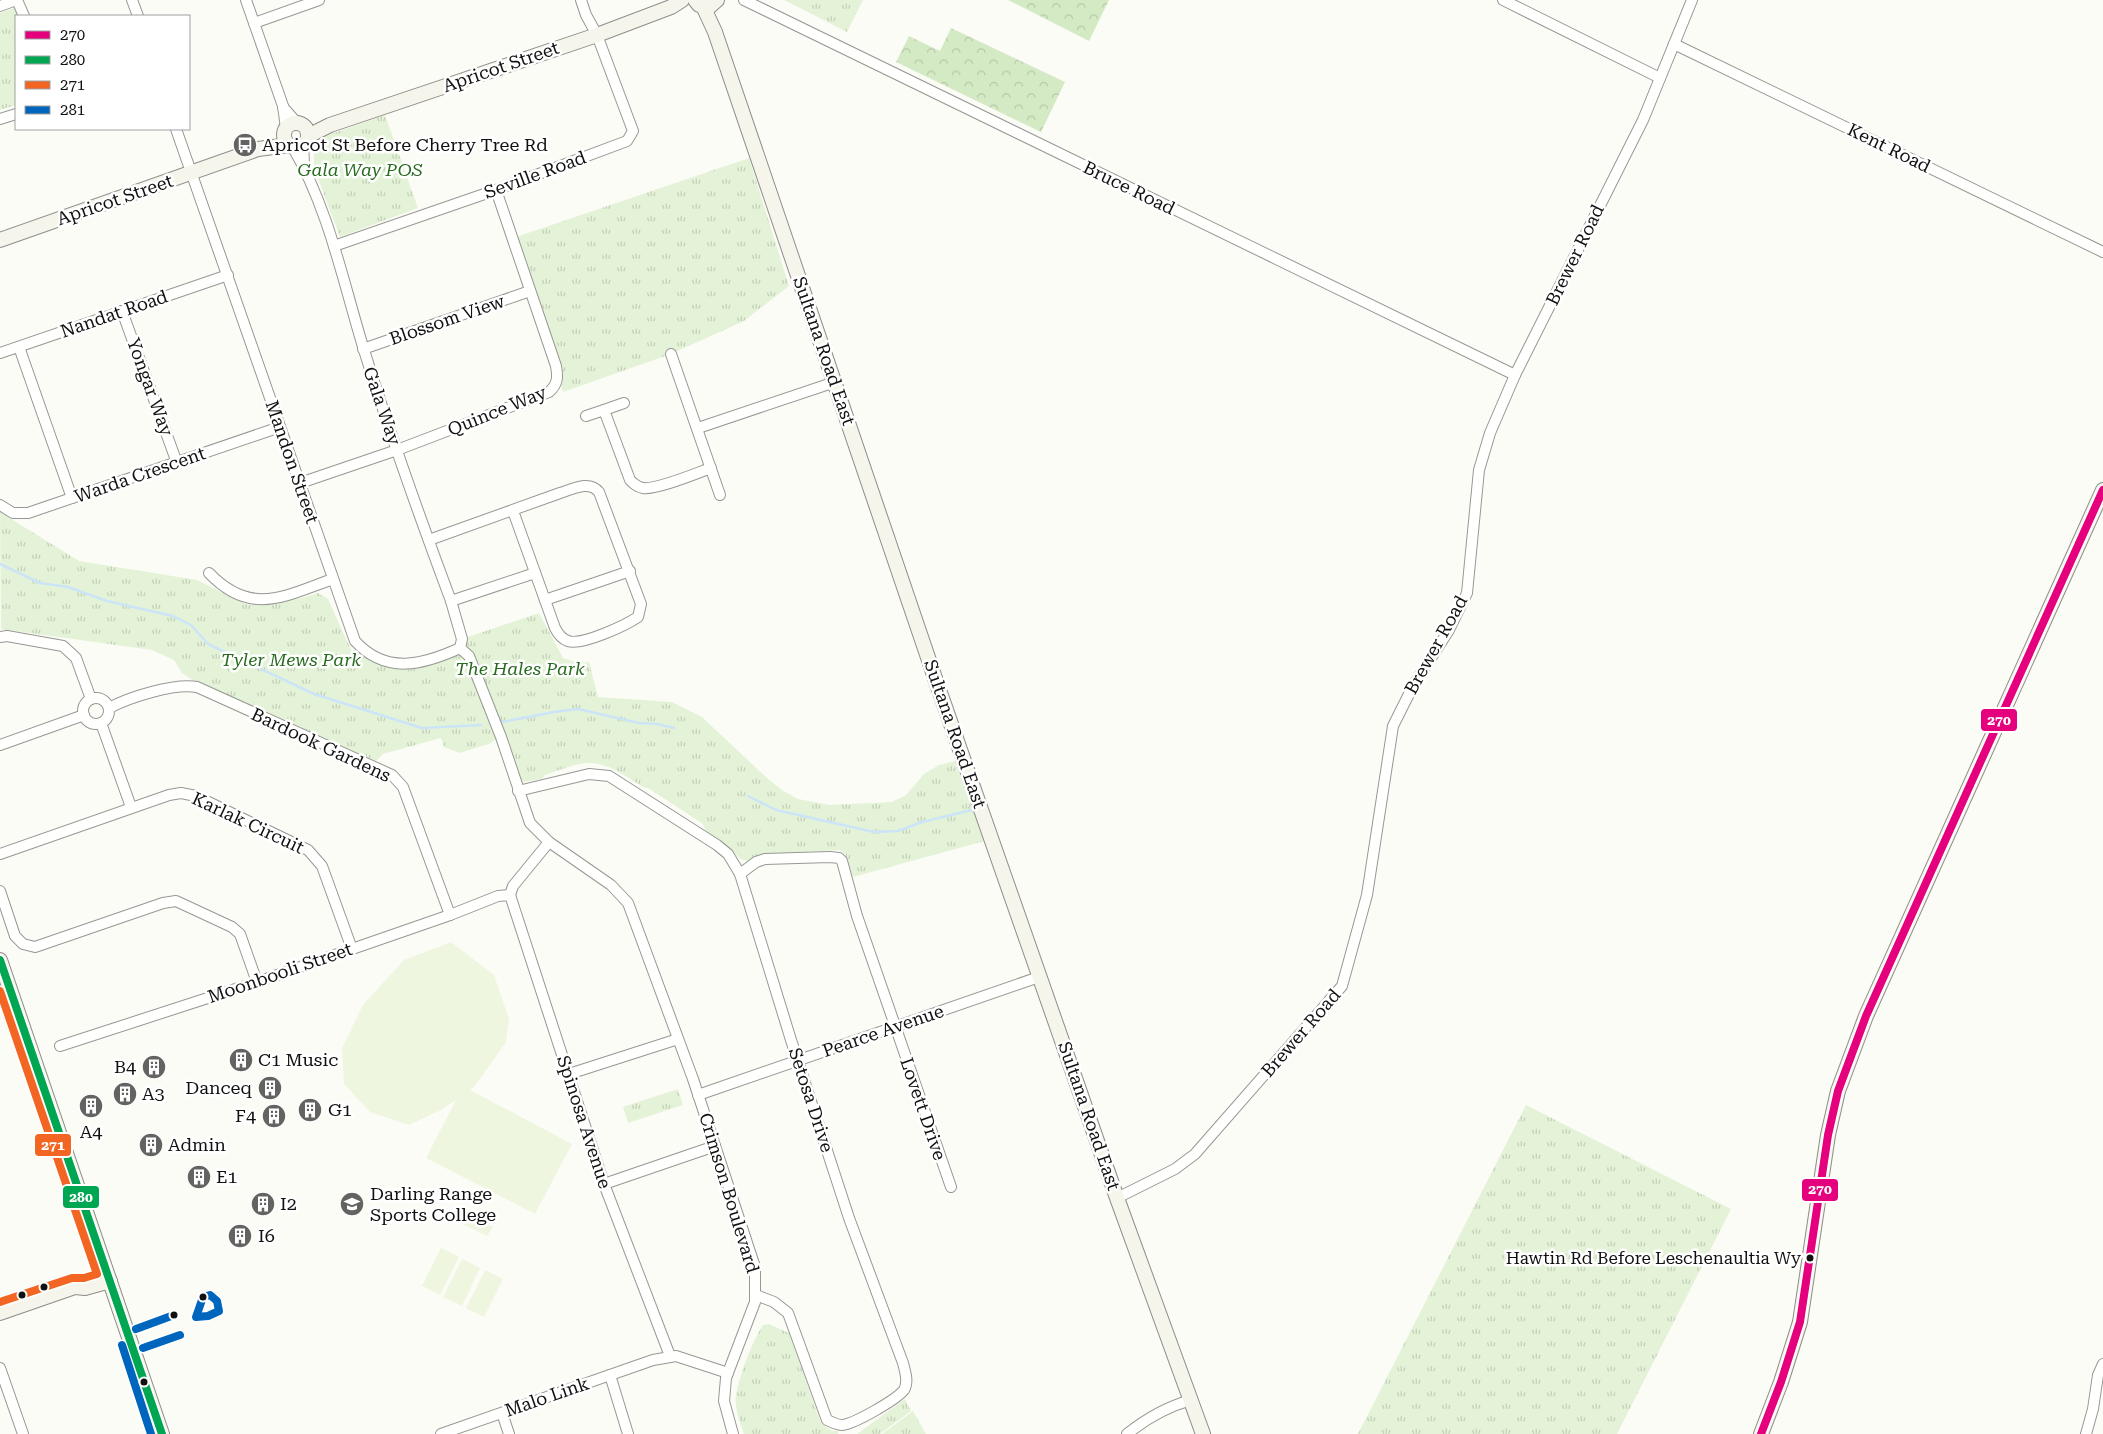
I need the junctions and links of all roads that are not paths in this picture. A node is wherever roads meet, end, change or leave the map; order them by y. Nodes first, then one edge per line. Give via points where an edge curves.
1 (17, 0) edge
2 (132, 0) edge
3 (246, 0) edge
4 (319, 0) edge
5 (581, 0) edge
6 (744, 0) edge
7 (1503, 0) edge
8 (1692, 0) edge
9 (709, 2) edge
10 (676, 4) edge
11 (0, 6) edge
12 (24, 15) edge
13 (138, 15) edge
14 (254, 23) junction
15 (597, 35) junction
16 (1674, 44) junction
17 (1660, 78) junction
18 (15, 114) edge
19 (0, 120) edge
20 (176, 130) edge
21 (295, 135) junction
22 (192, 173) junction
23 (496, 190) junction
24 (0, 240) edge
25 (334, 246) junction
26 (2103, 252) edge
27 (228, 274) junction
28 (530, 291) junction
29 (122, 311) junction
30 (19, 347) junction
31 (363, 349) junction
32 (0, 353) edge
33 (670, 354) dead end
34 (1516, 375) junction
35 (835, 382) junction
36 (624, 403) dead end
37 (604, 410) junction
38 (586, 416) dead end
39 (280, 427) junction
40 (698, 428) junction
41 (397, 450) junction
42 (177, 462) junction
43 (711, 468) junction
44 (300, 483) junction
45 (2103, 490) edge
46 (720, 495) dead end
47 (72, 498) junction
48 (0, 505) edge
49 (513, 511) junction
50 (429, 540) junction
51 (630, 571) junction
52 (209, 573) dead end
53 (535, 573) junction
54 (333, 578) junction
55 (545, 600) junction
56 (451, 601) junction
57 (0, 637) edge
58 (461, 646) junction
59 (91, 700) junction
60 (109, 708) junction
61 (84, 715) junction
62 (101, 723) junction
63 (0, 745) edge
64 (518, 791) junction
65 (131, 808) junction
66 (549, 842) junction
67 (0, 854) edge
68 (740, 874) junction
69 (0, 891) edge
70 (510, 895) junction
71 (450, 915) junction
72 (352, 948) junction
73 (0, 960) edge
74 (1039, 977) junction
75 (257, 982) junction
76 (895, 1028) junction
77 (678, 1039) junction
78 (60, 1046) dead end
79 (798, 1060) junction
80 (568, 1074) junction
81 (698, 1095) junction
82 (715, 1146) junction
83 (604, 1184) junction
84 (950, 1187) dead end
85 (1117, 1198) junction
86 (108, 1276) junction
87 (756, 1299) junction
88 (0, 1313) edge
89 (670, 1356) junction
90 (2103, 1364) edge
91 (0, 1368) edge
92 (610, 1375) junction
93 (727, 1376) junction
94 (1191, 1400) junction
95 (502, 1413) junction
96 (23, 1434) edge
97 (162, 1434) edge
98 (441, 1434) edge
99 (509, 1434) edge
100 (628, 1434) edge
101 (733, 1434) edge
102 (1127, 1434) edge
103 (1202, 1434) edge
104 (1760, 1434) edge
105 (2086, 1434) edge

1 - 11 street
1 - 12 street
2 - 13 street
3 - 14 street, Gala Way
4 - 14 street
5 - 15 street, Seville Road
6 - 34 street, Bruce Road
7 - 17 street
8 - 16 street, Brewer Road
9 - 10 street, Apricot Street
9 - 35 street, Sultana Road East via 715,32
10 - 15 street, Apricot Street
14 - 21 street, Gala Way
15 - 21 street, Apricot Street
15 - 23 street, Seville Road via 633,131 627,142
16 - 17 street, Brewer Road
16 - 26 street, Kent Road
17 - 34 street, Brewer Road via 1643,120
18 - 19 street
20 - 22 street, Mandon Street
21 - 22 street, Apricot Street
21 - 25 street, Gala Way
22 - 24 street, Apricot Street
22 - 27 street, Mandon Street
23 - 25 street, Seville Road
23 - 28 street, Quince Way
25 - 31 street, Gala Way
27 - 29 street, Nandat Road
27 - 39 street, Mandon Street
28 - 31 street, Blossom View
28 - 41 street, Quince Way via 556,366 558,377 554,387 549,392
29 - 30 street, Nandat Road
29 - 42 street, Yongar Way
30 - 32 street, Nandat Road
30 - 47 street
31 - 41 street, Gala Way
33 - 40 street
34 - 85 street, Brewer Road via 1490,433 1479,470 1467,593 1393,726 1367,895 1342,986 1194,1154 1175,1169
35 - 40 street
35 - 74 street, Sultana Road East
36 - 37 street
37 - 38 street
37 - 43 street via 630,480 636,486 644,489 656,487
39 - 42 street, Warda Crescent
39 - 44 street, Mandon Street
40 - 43 street
41 - 44 street, Quince Way
41 - 50 street, Gala Way
42 - 47 street, Warda Crescent
43 - 46 street
44 - 54 street, Mandon Street
45 - 104 street via 1866,1016 1838,1091 1828,1135 1800,1322
47 - 48 street, Warda Crescent via 28,513 13,513
49 - 50 street
49 - 51 street via 591,486 599,492
49 - 53 street
50 - 56 street, Gala Way
51 - 55 street
51 - 55 street via 641,604 638,617 590,638 569,642 561,637
52 - 54 street via 219,584 244,596 262,600 277,599
53 - 55 street
53 - 56 street
54 - 58 street, Mandon Street via 355,641 365,652 392,663 411,665
56 - 58 street, Gala Way
57 - 59 street via 63,646 76,658
58 - 64 street, Gala Way via 495,724
59 - 60 street via 104,701
59 - 61 street via 86,704
60 - 62 street via 107,719
60 - 71 street, Bardook Gardens via 170,686 197,687 392,775 403,787
61 - 62 street via 89,722
61 - 63 street
62 - 65 street
64 - 66 street via 530,822
64 - 68 street, Setosa Drive via 589,774 609,776 717,845 728,854
65 - 67 street, Karlak Circuit
65 - 72 street, Karlak Circuit via 176,793 196,796 308,850 322,866
66 - 70 street via 513,886
66 - 77 street, Crimson Boulevard via 602,878 628,904
68 - 76 street, Lovett Drive via 765,859 839,858
68 - 79 street, Setosa Drive
69 - 75 street via 15,936 23,944 35,947 176,901 222,921 240,934
70 - 71 street, Moonbooli Street via 498,896
70 - 80 street, Spinosa Avenue
71 - 72 street, Moonbooli Street
72 - 75 street, Moonbooli Street
73 - 86 street
74 - 76 street, Pearce Avenue
74 - 85 street, Sultana Road East
75 - 78 street, Moonbooli Street
76 - 79 street, Pearce Avenue
76 - 84 street, Lovett Drive
77 - 80 street
77 - 81 street, Crimson Boulevard
79 - 81 street, Pearce Avenue
79 - 87 street, Setosa Drive via 849,1218 903,1363 907,1381 904,1390 850,1424 839,1425 827,1420 793,1324 780,1310
80 - 83 street, Spinosa Avenue
81 - 82 street, Crimson Boulevard
82 - 83 street
82 - 87 street, Crimson Boulevard via 755,1266
83 - 89 street, Spinosa Avenue
85 - 94 street, Sultana Road East
86 - 88 street via 85,1288 75,1287
86 - 97 street
87 - 93 street, Crimson Boulevard
89 - 92 street, Malo Link
89 - 93 street via 696,1364 708,1372
90 - 105 street
91 - 96 street
92 - 95 street, Malo Link
92 - 100 street
93 - 101 street, Crimson Boulevard via 724,1401
94 - 102 street via 1168,1406
94 - 103 street, Sultana Road East
95 - 98 street, Malo Link
95 - 99 street

